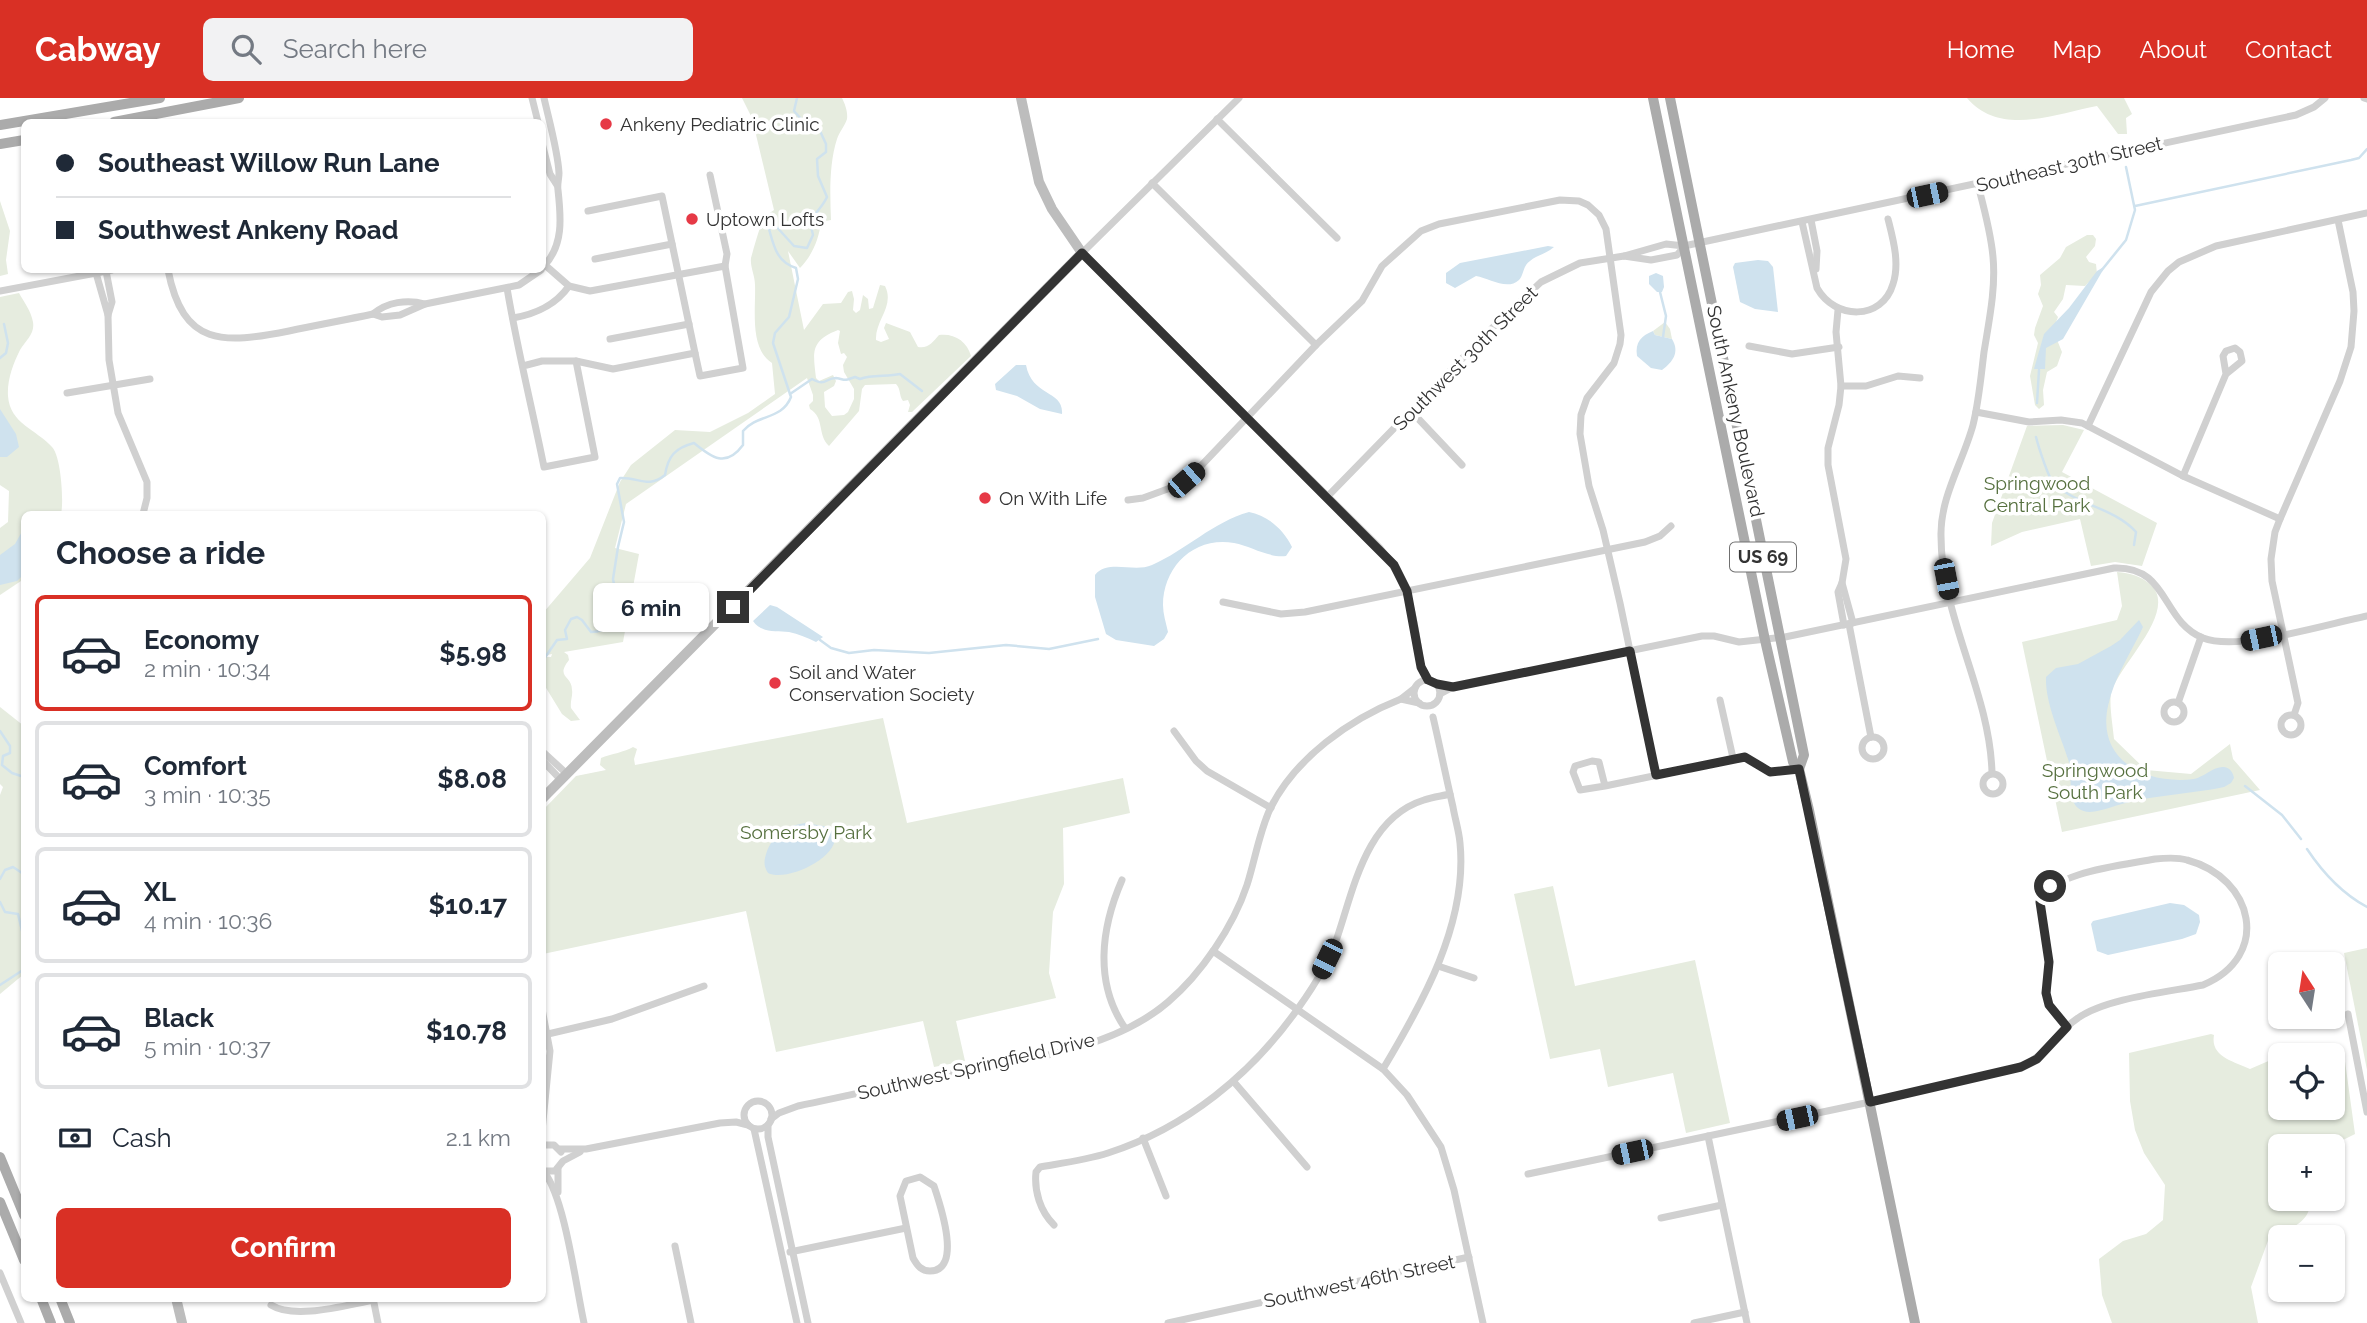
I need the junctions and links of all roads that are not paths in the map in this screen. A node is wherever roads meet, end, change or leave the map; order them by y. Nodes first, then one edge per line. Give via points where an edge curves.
1 (160, 98) edge
2 (239, 98) edge
3 (532, 98) edge
4 (544, 98) edge
5 (1021, 98) edge
6 (1239, 98) edge
7 (1653, 98) edge
8 (1670, 98) edge
9 (2325, 98) edge
10 (140, 101) junction
11 (128, 103) junction
12 (35, 119) edge
13 (131, 119) edge
14 (144, 119) edge
15 (148, 119) edge
16 (537, 119) edge
17 (1217, 119) junction
18 (21, 121) edge
19 (0, 125) edge
20 (21, 140) edge
21 (0, 144) edge
22 (546, 158) edge
23 (710, 175) dead end
24 (1152, 183) junction
25 (557, 185) junction
26 (1978, 185) junction
27 (588, 211) dead end
28 (2367, 213) edge
29 (1888, 219) dead end
30 (2338, 219) junction
31 (1811, 220) junction
32 (1802, 222) junction
33 (1337, 238) dead end
34 (1699, 243) junction
35 (672, 244) junction
36 (1684, 246) junction
37 (1082, 253) junction
38 (1624, 256) junction
39 (1609, 257) junction
40 (595, 259) dead end
41 (546, 263) edge
42 (546, 266) edge
43 (725, 266) junction
44 (96, 273) joint
45 (109, 273) edge
46 (169, 273) edge
47 (535, 273) edge
48 (678, 275) junction
49 (1815, 277) junction
50 (569, 286) junction
51 (508, 288) junction
52 (0, 291) edge
53 (1838, 310) junction
54 (108, 316) junction
55 (513, 318) junction
56 (689, 324) junction
57 (610, 340) dead end
58 (1316, 345) junction
59 (1749, 346) dead end
60 (1839, 347) junction
61 (695, 353) junction
62 (576, 361) junction
63 (523, 366) junction
64 (2226, 374) dead end
65 (1920, 378) dead end
66 (150, 379) dead end
67 (113, 386) junction
68 (1841, 386) junction
69 (66, 393) dead end
70 (1410, 411) junction
71 (1976, 412) junction
72 (1248, 418) junction
73 (2088, 426) junction
74 (1462, 465) dead end
75 (2183, 476) junction
76 (1327, 497) junction
77 (1128, 500) dead end
78 (144, 511) edge
79 (2280, 519) junction
80 (1671, 526) dead end
81 (1607, 550) junction
82 (1407, 591) junction
83 (1223, 601) dead end
84 (1951, 602) junction
85 (2367, 616) edge
86 (1848, 624) junction
87 (2283, 634) junction
88 (1780, 637) junction
89 (2202, 637) junction
90 (1765, 640) junction
91 (1630, 651) junction
92 (1421, 667) junction
93 (1428, 680) junction
94 (1437, 684) junction
95 (1417, 686) junction
96 (1453, 687) junction
97 (1440, 694) junction
98 (1401, 699) junction
99 (1720, 700) dead end
100 (2178, 703) dead end
101 (1422, 705) junction
102 (1434, 705) junction
103 (2294, 715) dead end
104 (1433, 717) junction
105 (1174, 731) dead end
106 (1871, 737) dead end
107 (546, 756) edge
108 (1733, 758) junction
109 (546, 763) edge
110 (1799, 769) junction
111 (1992, 773) dead end
112 (1656, 775) junction
113 (564, 777) junction
114 (1605, 786) junction
115 (1450, 794) junction
116 (546, 795) edge
117 (1271, 808) junction
118 (1122, 880) dead end
119 (1213, 951) junction
120 (1438, 966) junction
121 (1474, 978) dead end
122 (704, 986) dead end
123 (1298, 1009) junction
124 (2348, 1014) dead end
125 (546, 1026) edge
126 (2067, 1027) junction
127 (1125, 1028) junction
128 (548, 1034) junction
129 (1383, 1069) junction
130 (1234, 1082) junction
131 (546, 1100) edge
132 (1870, 1102) junction
133 (768, 1105) junction
134 (798, 1106) junction
135 (744, 1111) junction
136 (2367, 1112) edge
137 (769, 1122) junction
138 (546, 1123) edge
139 (711, 1125) junction
140 (751, 1127) junction
141 (1708, 1136) junction
142 (1143, 1139) junction
143 (546, 1146) edge
144 (557, 1147) junction
145 (586, 1149) junction
146 (0, 1157) edge
147 (559, 1166) junction
148 (1307, 1167) dead end
149 (546, 1171) edge
150 (1528, 1174) dead end
151 (546, 1176) edge
152 (1166, 1196) dead end
153 (0, 1202) edge
154 (1723, 1205) junction
155 (559, 1207) junction
156 (21, 1208) edge
157 (1661, 1218) dead end
158 (1054, 1225) dead end
159 (906, 1228) junction
160 (675, 1246) dead end
161 (793, 1251) junction
162 (21, 1253) edge
163 (782, 1254) junction
164 (1469, 1257) junction
165 (0, 1273) edge
166 (43, 1302) edge
167 (62, 1302) edge
168 (178, 1302) edge
169 (358, 1302) edge
170 (374, 1302) edge
171 (271, 1305) dead end
172 (1745, 1312) junction
173 (21, 1323) edge
174 (51, 1323) edge
175 (70, 1323) edge
176 (182, 1323) edge
177 (378, 1323) edge
178 (584, 1323) edge
179 (691, 1323) edge
180 (797, 1323) edge
181 (808, 1323) edge
182 (1168, 1323) edge
183 (1483, 1323) edge
184 (1694, 1323) edge
185 (1747, 1323) edge
186 (1915, 1323) edge

1 - 10 main road
2 - 15 main road
3 - 16 street
4 - 25 street via 559,172
5 - 37 street via 1040,182
6 - 17 street
7 - 36 main road, South Ankeny Boulevard / US 69
8 - 34 main road, South Ankeny Boulevard / US 69
9 - 26 street, Southeast 30th Street via 2296,115
10 - 11 main road
10 - 14 street
11 - 12 main road
11 - 13 street
17 - 24 street
17 - 33 street
18 - 19 main road
20 - 21 main road
22 - 25 street
23 - 43 street via 727,254
24 - 37 street
24 - 58 street
25 - 41 street via 559,240
26 - 31 street, Southeast 30th Street
26 - 71 street via 1994,277
27 - 35 street via 662,196
28 - 30 street
29 - 53 street via 1896,269 1886,300 1853,312
30 - 73 street via 2203,250 2168,271 2151,292
30 - 79 street via 2353,292 2351,347
31 - 32 street, Southeast 30th Street
31 - 49 street via 1817,251
32 - 34 street, Southeast 30th Street
32 - 49 street
34 - 36 street, Southeast 30th Street
34 - 88 main road, South Ankeny Boulevard / US 69
35 - 40 street
35 - 48 street
36 - 38 street, Southwest 30th Street via 1666,244
36 - 38 street, Southwest 30th Street via 1677,255 1651,260
36 - 90 main road, South Ankeny Boulevard / US 69
37 - 72 street
37 - 113 street
38 - 39 street, Southwest 30th Street
39 - 58 street via 1603,220 1579,201 1555,201 1430,226 1382,266 1362,301
39 - 70 street, Southwest 30th Street via 1567,268 1535,287
39 - 81 street via 1620,344 1614,363 1587,398 1580,435
42 - 50 street
43 - 48 street
43 - 61 street via 743,368 700,376
44 - 52 street
44 - 54 street
45 - 54 street via 112,302
46 - 51 street via 181,313 196,327 219,338 243,340 373,314 400,315 425,304
47 - 51 street
48 - 50 street via 590,291
48 - 56 street
49 - 53 street via 1822,298
50 - 55 street via 548,307
51 - 55 street
53 - 60 street
54 - 67 street
55 - 63 street
56 - 57 street
56 - 61 street
58 - 72 street
59 - 60 street via 1791,354
60 - 68 street
61 - 62 street via 613,369
62 - 63 street
62 - 63 street via 595,457 544,467
64 - 75 street
65 - 68 street via 1898,376 1866,386
66 - 67 street
67 - 69 street
67 - 78 street via 125,436 147,482
68 - 86 street via 1828,465 1846,559 1838,596
70 - 74 street
70 - 76 street, Southwest 30th Street
71 - 73 street
71 - 84 street via 1944,505 1942,556
72 - 76 street
72 - 77 street via 1186,480 1153,496
73 - 75 street
75 - 79 street
76 - 82 street via 1388,558
79 - 87 street via 2271,559
80 - 81 street via 1656,538
81 - 82 street
81 - 91 street
82 - 83 street via 1293,614
82 - 92 street
84 - 86 street
84 - 89 street via 2125,568 2156,584 2180,621
84 - 111 street via 1984,713
85 - 87 street
86 - 88 street
86 - 106 street
87 - 89 street via 2233,643
87 - 103 street via 2298,703
88 - 90 street
88 - 110 main road, South Ankeny Boulevard / US 69 via 1804,755
89 - 100 street
90 - 91 street via 1739,642 1702,636
90 - 110 main road, South Ankeny Boulevard / US 69 via 1793,762
91 - 96 street
91 - 112 street
92 - 93 street
92 - 95 street
93 - 94 street
93 - 95 street
94 - 96 street
94 - 97 street
95 - 98 street, Southwest Springfield Drive
95 - 101 street via 1415,696
96 - 97 street
97 - 102 street
98 - 101 street
98 - 117 street, Southwest Springfield Drive via 1336,734 1300,768
99 - 108 street
101 - 102 street
101 - 104 street
102 - 104 street
104 - 115 street
105 - 117 street via 1207,771
107 - 113 street
108 - 110 street via 1745,757 1770,772
108 - 112 street
109 - 113 street
110 - 132 main road, South Ankeny Boulevard / US 69
112 - 114 street
113 - 116 street
114 - 114 street via 1599,762 1575,766 1580,790
115 - 120 street via 1460,843 1460,877
115 - 123 street via 1403,810 1378,833 1354,884 1336,941
117 - 119 street, Southwest Springfield Drive via 1246,889
118 - 127 street via 1106,931 1104,970 1116,1015
119 - 123 street
119 - 127 street, Southwest Springfield Drive via 1167,1003
120 - 121 street
120 - 129 street
122 - 128 street via 612,1019
123 - 129 street
123 - 130 street
124 - 136 street
125 - 128 street
126 - 126 street via 2088,1012 2203,985 2228,971 2244,948 2247,934 2244,910 2232,887 2200,864 2169,858 2069,877 2050,886 2040,902 2049,962 2046,993 2049,1005
126 - 132 street via 2037,1059 2021,1067
127 - 134 street, Southwest Springfield Drive via 1051,1054
128 - 131 street
129 - 164 street via 1407,1095 1441,1147
130 - 142 street
130 - 148 street
132 - 141 street
132 - 186 main road, US 69
133 - 134 street, Southwest Springfield Drive
133 - 135 street via 757,1101
133 - 137 street
134 - 137 street, Southwest Springfield Drive via 779,1112
135 - 139 street
135 - 140 street
137 - 140 street via 761,1129
137 - 161 street via 768,1137
138 - 144 street
139 - 140 street via 736,1122
139 - 145 street
140 - 163 street
141 - 150 street
141 - 154 street
142 - 152 street
142 - 158 street via 1107,1153 1040,1167 1035,1182 1043,1214
143 - 144 street
144 - 145 street
144 - 147 street
145 - 147 street
146 - 156 main road
147 - 149 street
147 - 155 street
151 - 155 street
153 - 162 main road
154 - 157 street
154 - 172 street
155 - 178 street
159 - 159 street via 917,1265 933,1271 946,1263 948,1244 937,1197 934,1186 925,1179 913,1178 902,1188
159 - 161 street
160 - 179 street
161 - 163 street
161 - 181 street
163 - 180 street
164 - 182 street, Southwest 46th Street
164 - 183 street
165 - 173 street
166 - 174 main road
167 - 175 main road
168 - 176 street
169 - 171 street via 289,1312
170 - 177 street
172 - 184 street
172 - 185 street

